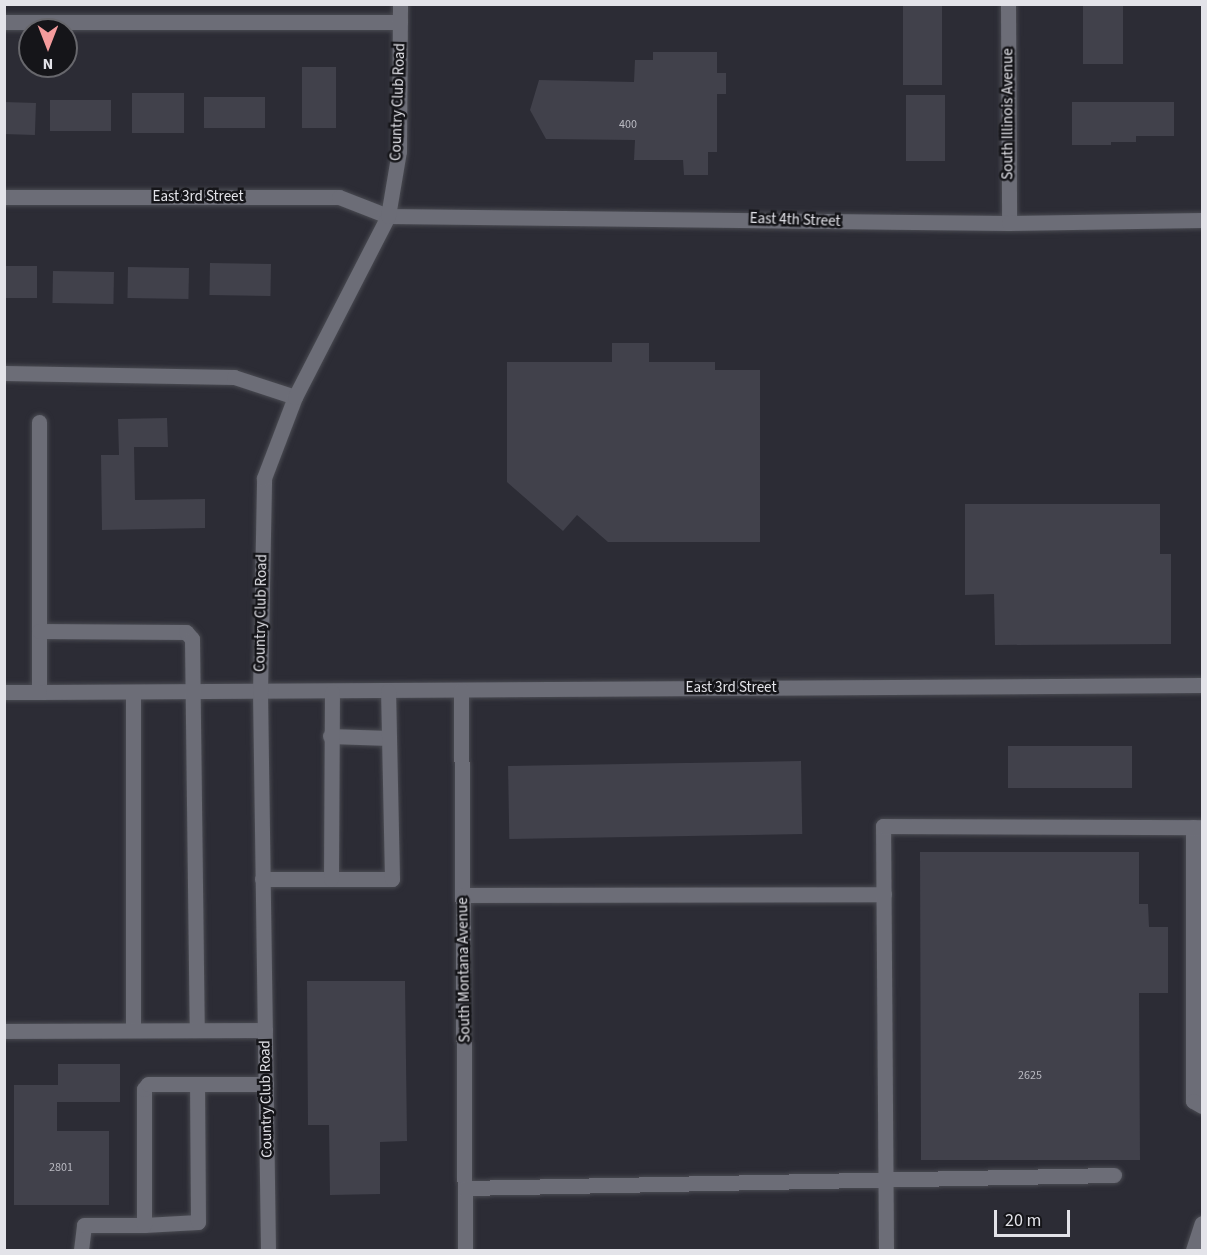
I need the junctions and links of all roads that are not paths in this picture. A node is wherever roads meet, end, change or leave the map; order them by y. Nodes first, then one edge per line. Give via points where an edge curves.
1 (400, 4) edge
2 (1008, 4) edge
3 (4, 22) edge
4 (400, 22) junction
5 (4, 197) edge
6 (388, 216) junction
7 (1203, 220) edge
8 (1009, 223) junction
9 (4, 373) edge
10 (295, 397) junction
11 (39, 422) dead end
12 (39, 631) junction
13 (1203, 685) edge
14 (461, 690) junction
15 (388, 691) junction
16 (4, 692) edge
17 (39, 692) junction
18 (132, 692) junction
19 (192, 692) junction
20 (332, 692) junction
21 (260, 693) junction
22 (330, 736) junction
23 (389, 738) junction
24 (1198, 827) edge
25 (262, 879) junction
26 (331, 879) junction
27 (884, 894) junction
28 (464, 895) junction
29 (132, 1030) junction
30 (197, 1030) junction
31 (265, 1030) junction
32 (4, 1031) edge
33 (196, 1084) junction
34 (266, 1084) junction
35 (1203, 1106) edge
36 (1114, 1175) dead end
37 (885, 1180) junction
38 (465, 1188) junction
39 (1203, 1223) edge
40 (144, 1225) junction
41 (81, 1251) edge
42 (268, 1251) edge
43 (465, 1251) edge
44 (886, 1251) edge
45 (1193, 1251) edge

1 - 4 street, Country Club Road
2 - 8 street, South Illinois Avenue
3 - 4 street
4 - 6 street, Country Club Road via 399,151
5 - 6 street, East 3rd Street via 339,197
6 - 8 street, East 4th Street
6 - 10 street, Country Club Road
7 - 8 street, East 4th Street
9 - 10 street via 234,376
10 - 21 street, Country Club Road via 264,478
11 - 12 street
12 - 17 street
12 - 19 street via 186,632 192,639
13 - 14 street, East 3rd Street
14 - 15 street, East 3rd Street
14 - 28 street, South Montana Avenue
15 - 20 street, East 3rd Street
15 - 23 street
16 - 17 street, East 3rd Street
17 - 18 street, East 3rd Street
18 - 19 street, East 3rd Street
18 - 29 street
19 - 21 street, East 3rd Street
19 - 30 street
20 - 21 street, East 3rd Street
20 - 22 street
21 - 25 street, Country Club Road
22 - 23 street
22 - 26 street
23 - 26 street via 392,879
24 - 27 street via 883,826
24 - 35 street via 1192,1101
25 - 26 street
25 - 31 street, Country Club Road
27 - 28 street
27 - 37 street
28 - 38 street, South Montana Avenue
29 - 30 street
29 - 32 street
30 - 31 street
31 - 34 street, Country Club Road
33 - 34 street
33 - 40 street via 148,1084 144,1089
33 - 40 street via 198,1222
34 - 42 street, Country Club Road
36 - 37 street
37 - 38 street
37 - 44 street
38 - 43 street, South Montana Avenue
39 - 45 street
40 - 41 street via 84,1225

